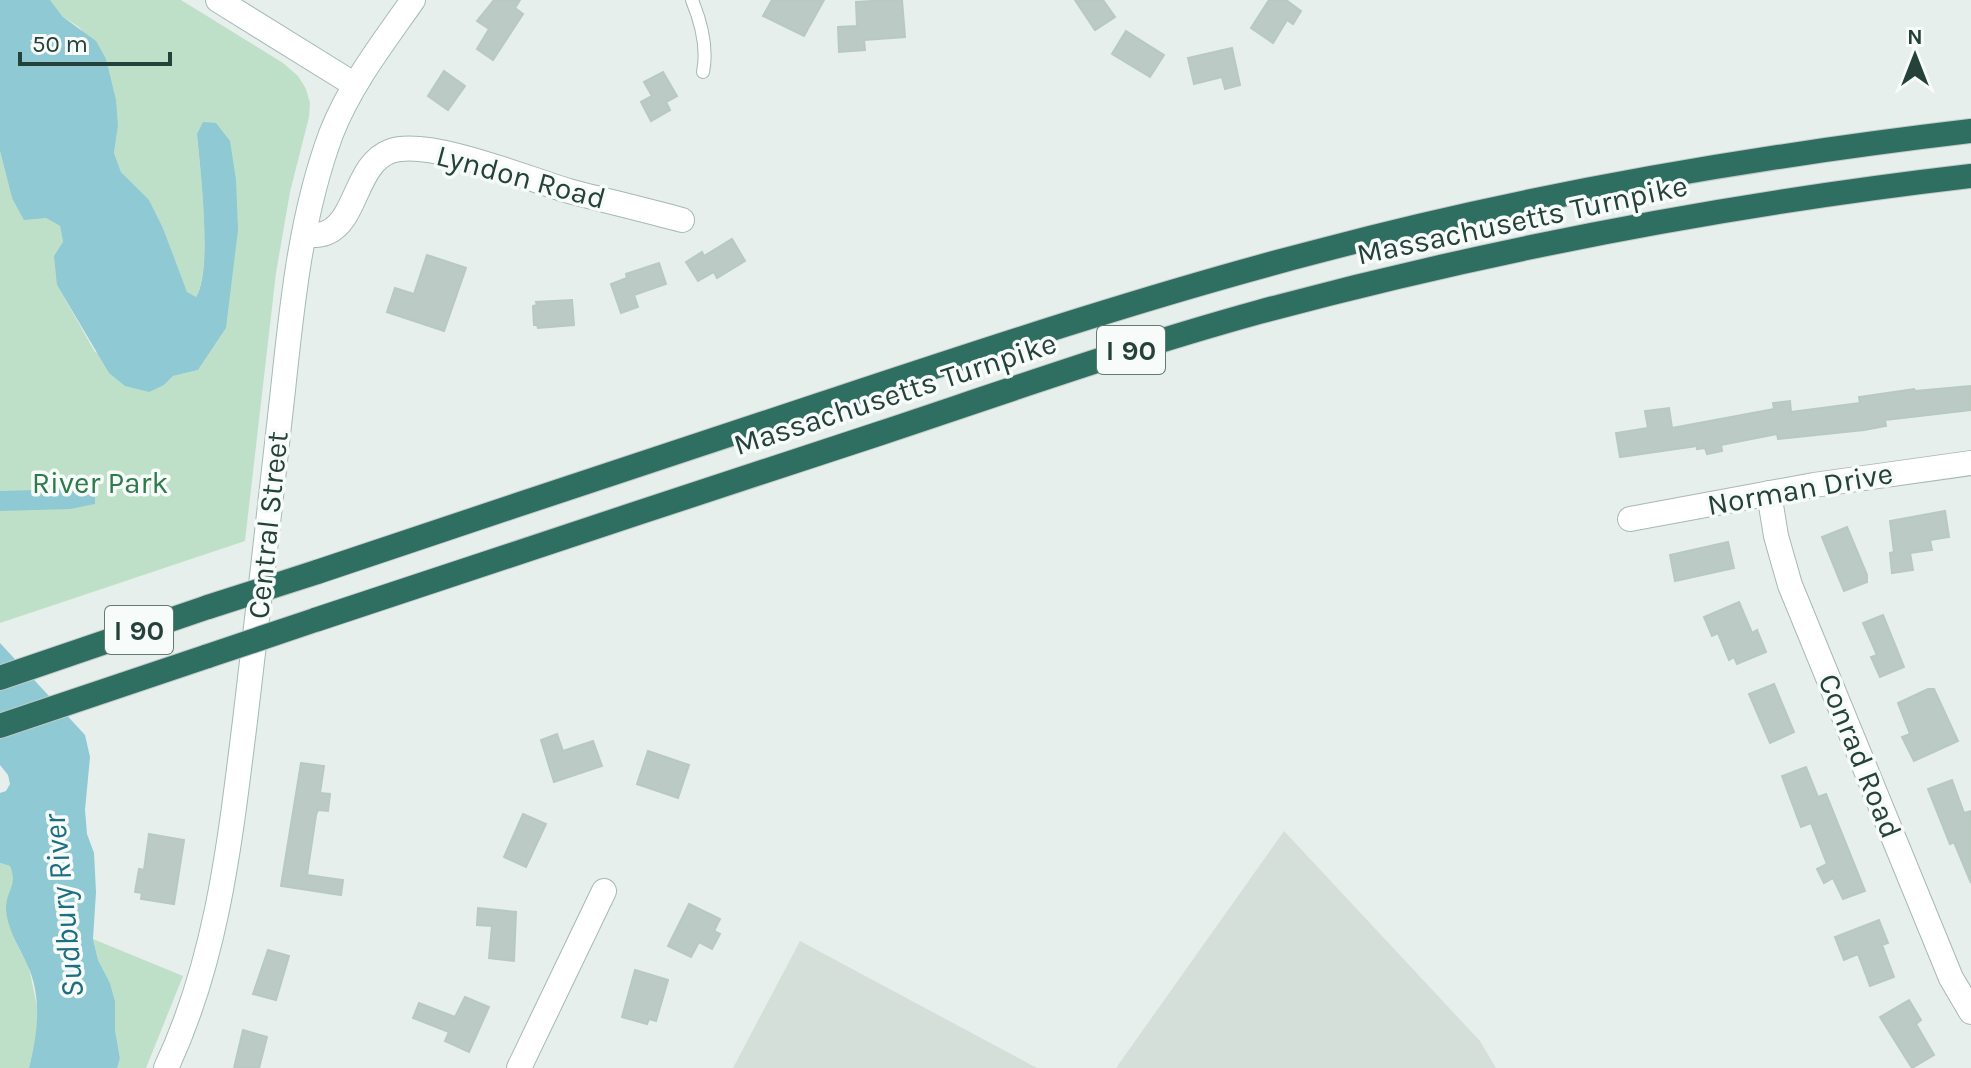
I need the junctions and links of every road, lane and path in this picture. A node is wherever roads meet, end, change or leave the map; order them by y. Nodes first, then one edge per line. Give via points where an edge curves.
1 (218, 0) edge
2 (413, 0) edge
3 (692, 0) edge
4 (703, 72) dead end
5 (355, 85) junction
6 (1971, 131) edge
7 (1971, 176) edge
8 (682, 220) dead end
9 (304, 235) junction
10 (1971, 463) edge
11 (1769, 493) junction
12 (1630, 519) dead end
13 (0, 678) edge
14 (0, 726) edge
15 (604, 891) dead end
16 (1971, 1012) edge
17 (166, 1068) edge
18 (519, 1068) edge

1 - 5 street
2 - 5 street, Central Street
3 - 4 lane via 701,24
5 - 9 street, Central Street via 331,134
6 - 13 highway, Massachusetts Turnpike / I 90, bridge via 1681,171 1463,215 1305,254 978,352
7 - 14 highway, Massachusetts Turnpike / I 90, bridge via 1619,229 1474,258 1259,313 1117,354
8 - 9 street, Lyndon Road via 479,162 404,149 380,157 329,232
9 - 17 street, Central Street via 226,866 201,981
10 - 11 street, Norman Drive
11 - 12 street, Norman Drive
11 - 16 street, Conrad Road via 1790,585 1951,978
15 - 18 street

